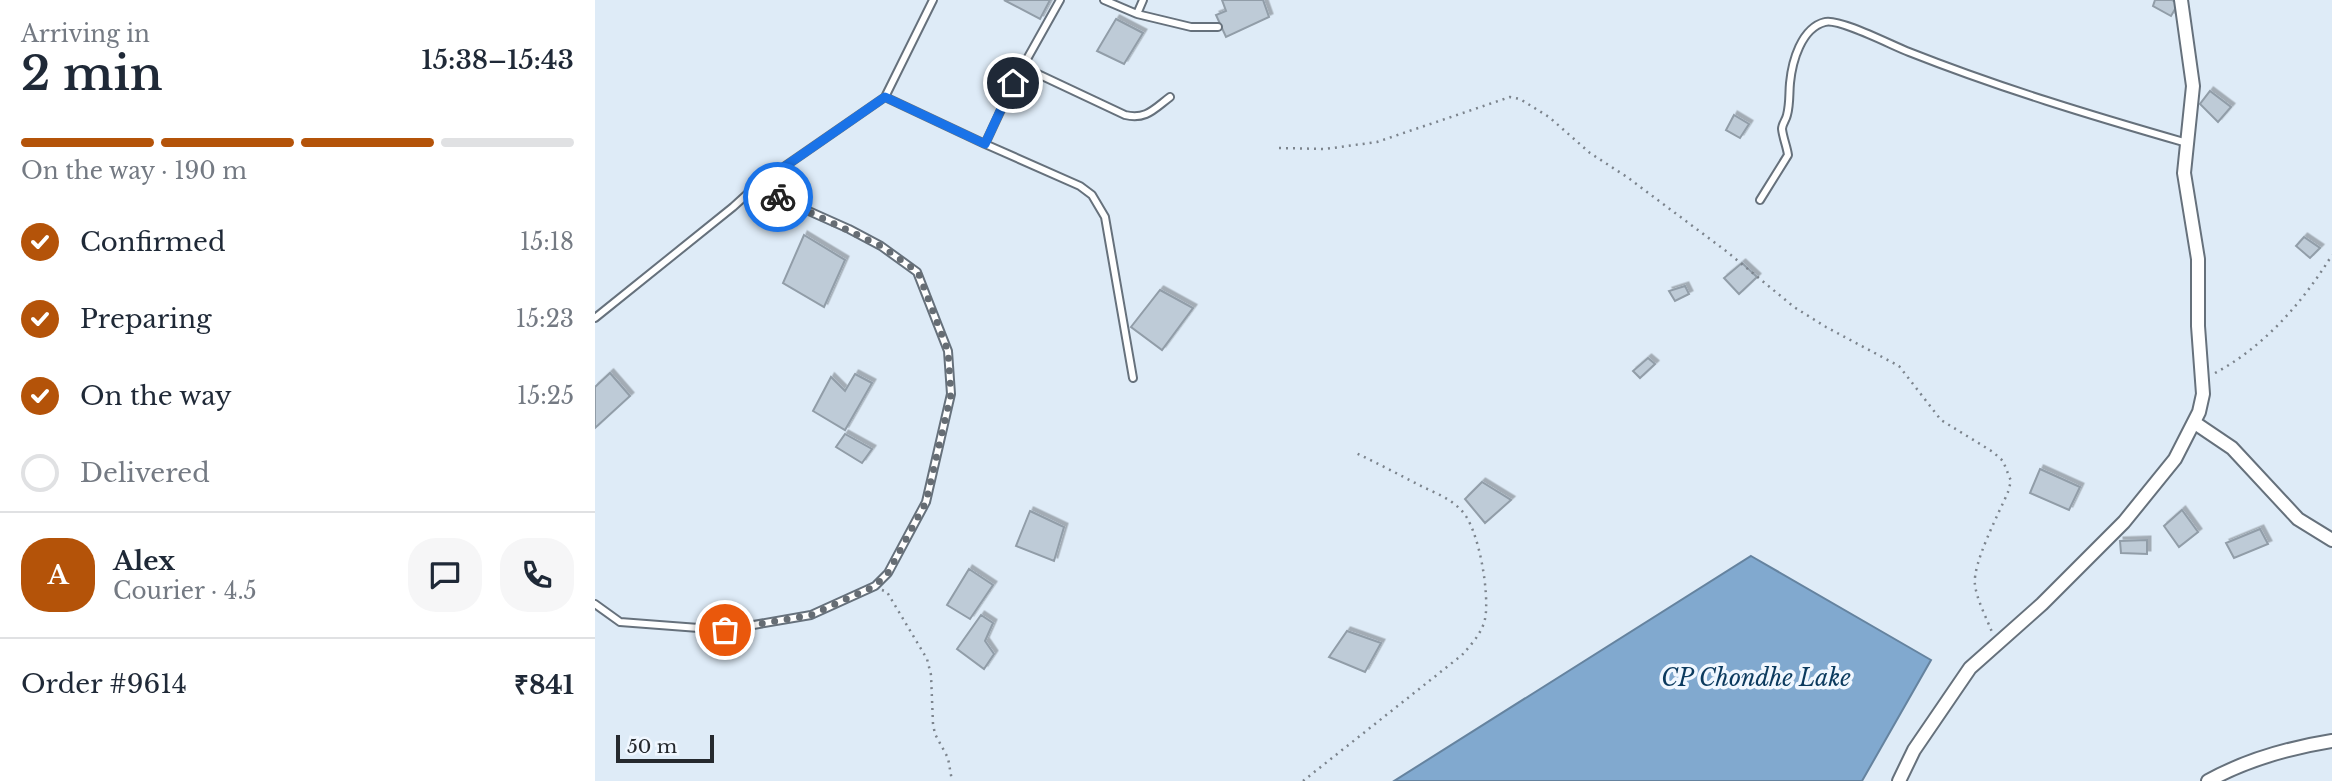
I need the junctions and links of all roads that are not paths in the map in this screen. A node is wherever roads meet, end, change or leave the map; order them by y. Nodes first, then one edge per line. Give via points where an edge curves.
1 (933, 0) edge
2 (1060, 0) edge
3 (1104, 0) edge
4 (1143, 0) edge
5 (2182, 0) edge
6 (1137, 14) junction
7 (1218, 27) dead end
8 (1023, 67) junction
9 (1170, 96) dead end
10 (885, 97) junction
11 (2187, 143) junction
12 (985, 144) junction
13 (755, 187) junction
14 (1760, 200) dead end
15 (595, 318) edge
16 (1133, 378) dead end
17 (2195, 423) junction
18 (2332, 540) edge
19 (595, 604) edge
20 (2332, 741) edge
21 (1899, 781) edge
22 (2208, 781) edge

1 - 10 lane
2 - 8 lane
3 - 6 lane
4 - 6 lane
5 - 11 street via 2193,86
6 - 7 lane via 1192,27
8 - 9 lane via 1136,118
8 - 12 lane
10 - 12 lane
10 - 13 lane
11 - 14 lane via 2037,99 1826,21 1804,37 1796,55 1782,127 1787,155
11 - 17 street via 2184,173 2198,259 2203,380
12 - 16 lane via 1092,195 1105,217
13 - 15 lane
13 - 19 lane via 849,229 918,272 948,351 951,394 926,502 888,573 875,586 811,615 725,630 620,622
17 - 18 street via 2232,448 2298,519
17 - 21 street via 2175,458 2124,522 1970,668 1914,750
20 - 22 street via 2249,760

